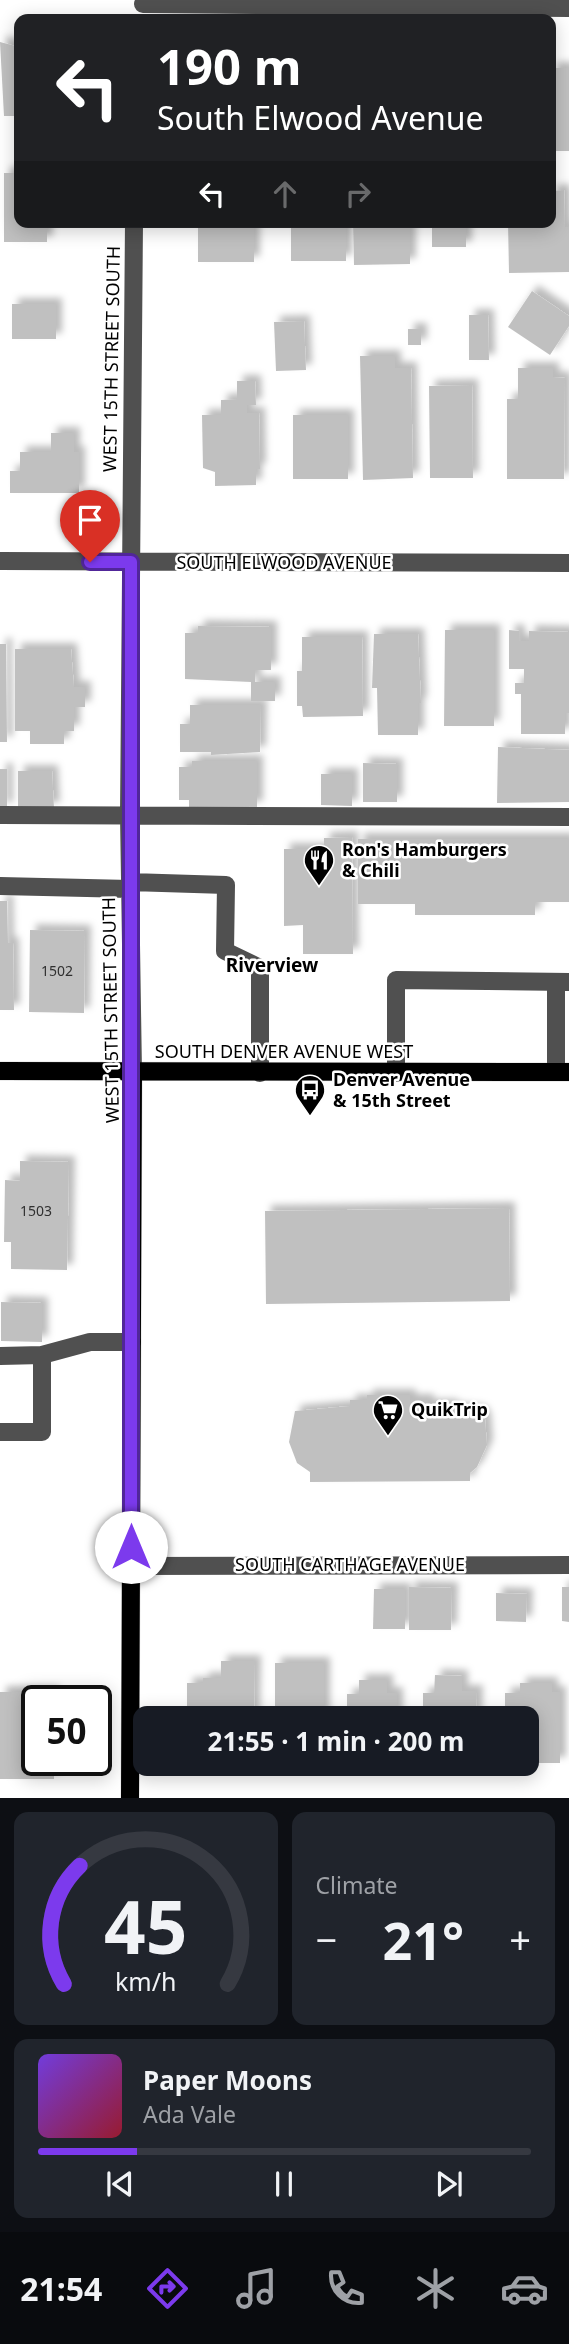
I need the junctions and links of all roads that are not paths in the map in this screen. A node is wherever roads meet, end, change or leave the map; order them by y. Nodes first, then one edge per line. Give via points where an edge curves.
1 (143, 8) edge
2 (569, 8) edge
3 (134, 228) edge
4 (0, 561) edge
5 (131, 562) junction
6 (569, 563) edge
7 (0, 815) edge
8 (129, 815) junction
9 (569, 817) edge
10 (0, 886) edge
11 (130, 886) junction
12 (562, 982) edge
13 (0, 1071) edge
14 (562, 1072) edge
15 (133, 1073) junction
16 (260, 1073) junction
17 (396, 1073) junction
18 (132, 1342) junction
19 (42, 1355) junction
20 (0, 1356) edge
21 (0, 1432) edge
22 (569, 1565) edge
23 (131, 1566) junction
24 (130, 1798) edge

1 - 2 street
3 - 5 street, WEST 15TH STREET SOUTH
4 - 5 street, SOUTH ELWOOD AVENUE
5 - 6 street, SOUTH ELWOOD AVENUE
5 - 8 street, WEST 15TH STREET SOUTH
7 - 8 street
8 - 9 street
8 - 11 street, WEST 15TH STREET SOUTH
10 - 11 street
11 - 15 street, WEST 15TH STREET SOUTH
11 - 16 street via 226,885 225,951 260,968
12 - 14 street
12 - 17 street via 396,980
13 - 15 main road, SOUTH DENVER AVENUE WEST
14 - 17 main road, SOUTH DENVER AVENUE WEST
15 - 16 main road, SOUTH DENVER AVENUE WEST
15 - 18 main road, WEST 15TH STREET SOUTH
16 - 17 main road, SOUTH DENVER AVENUE WEST
18 - 19 street via 90,1342
18 - 23 main road, WEST 15TH STREET SOUTH
19 - 20 street
19 - 21 street via 42,1432
22 - 23 street, SOUTH CARTHAGE AVENUE
23 - 24 main road, WEST 15TH STREET SOUTH

